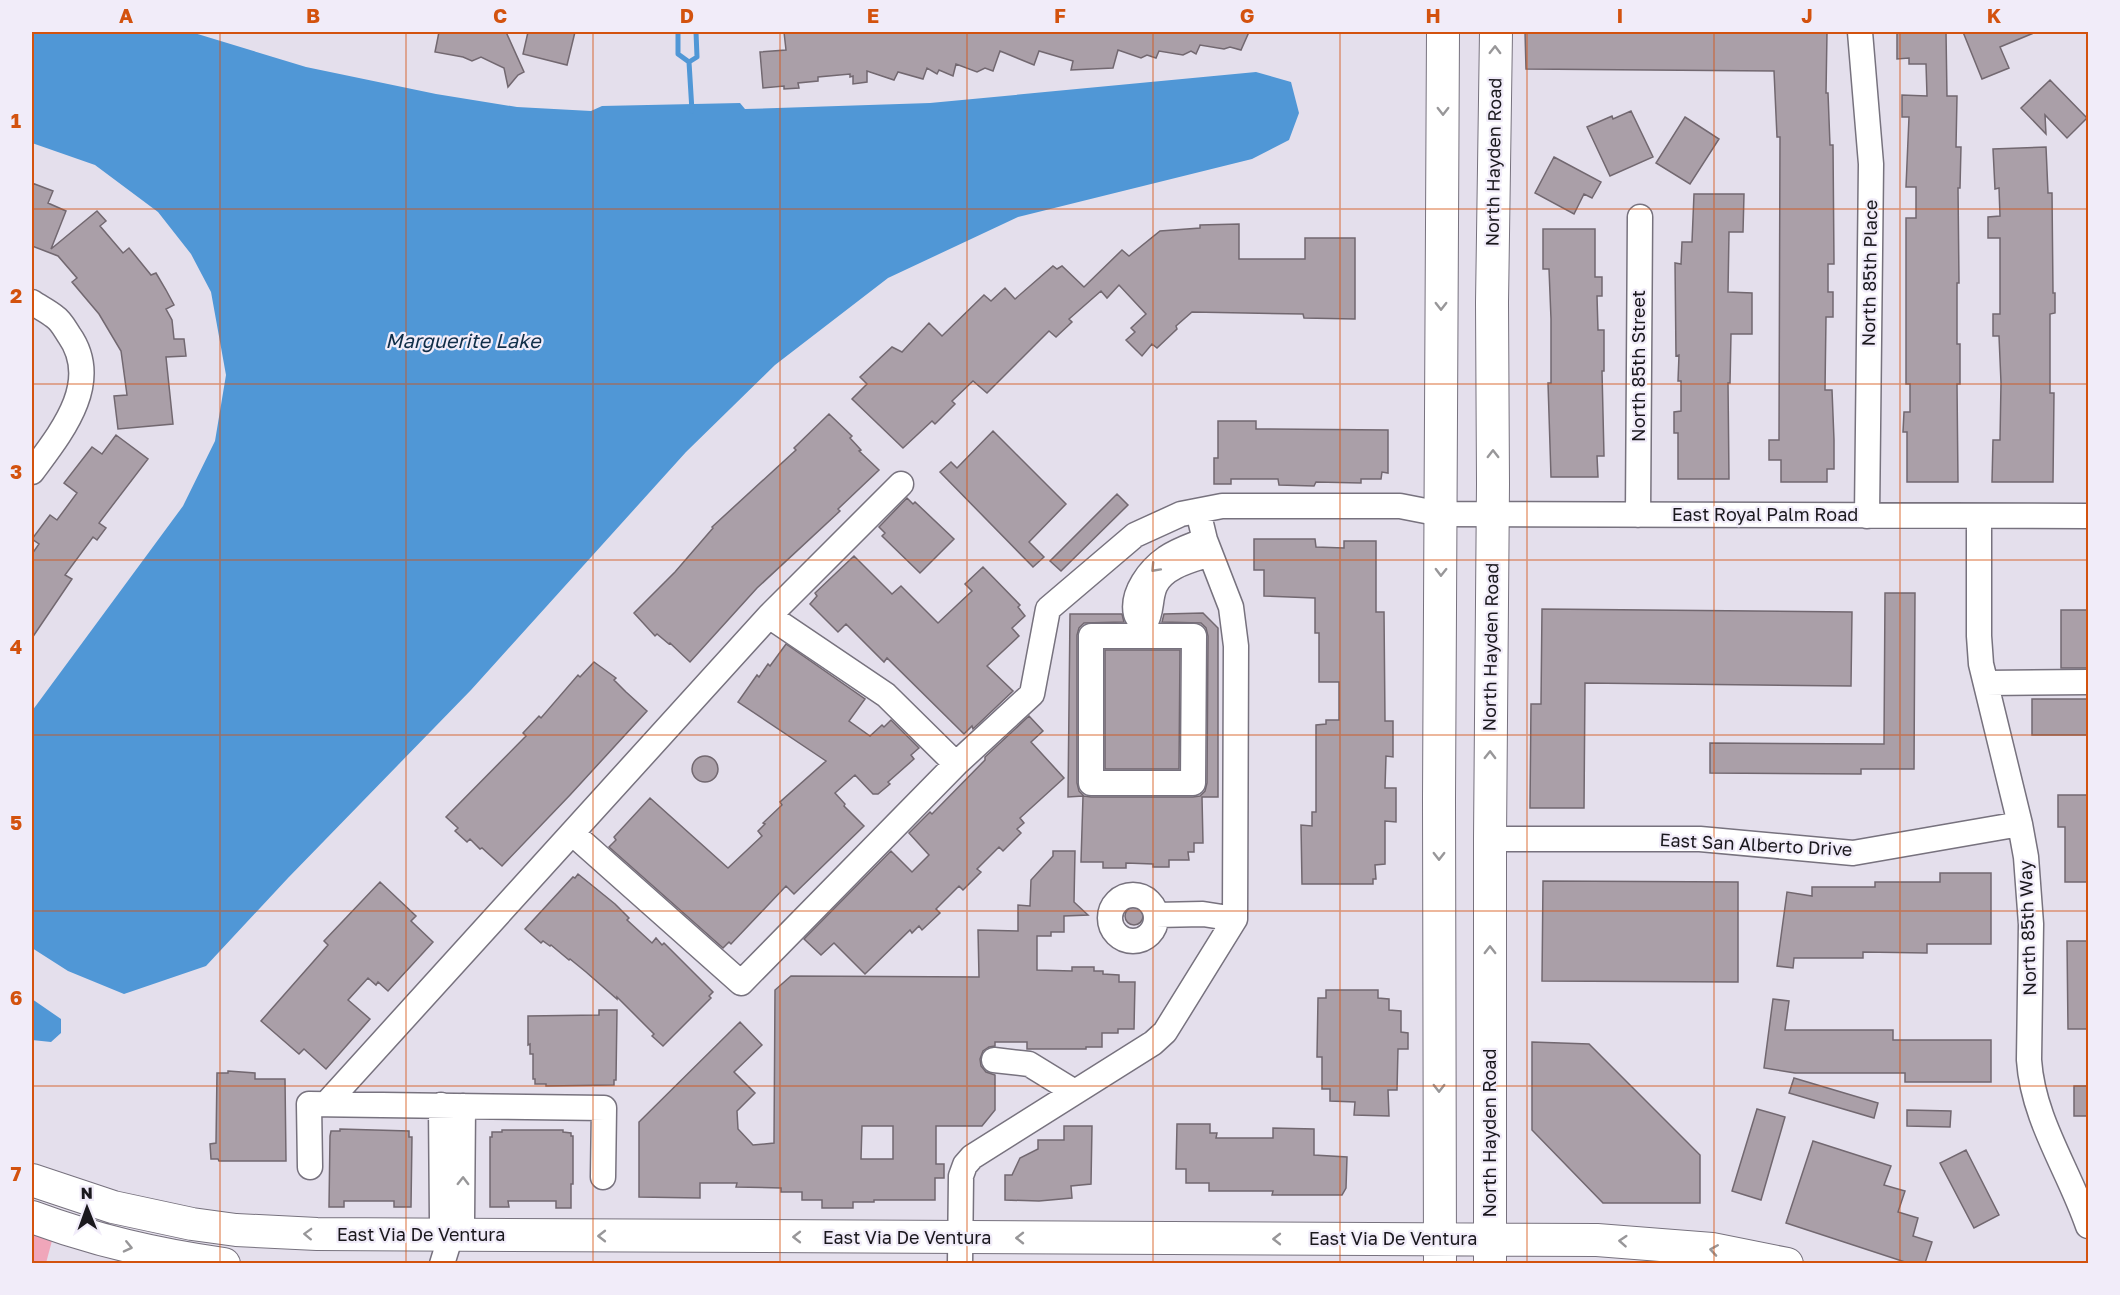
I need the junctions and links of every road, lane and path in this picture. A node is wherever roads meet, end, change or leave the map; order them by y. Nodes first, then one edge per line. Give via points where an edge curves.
1 (1443, 32) edge
2 (1496, 32) edge
3 (1860, 32) edge
4 (1640, 217) dead end
5 (32, 302) edge
6 (32, 472) edge
7 (901, 484) dead end
8 (1198, 511) junction
9 (1493, 513) junction
10 (1441, 514) junction
11 (1638, 515) junction
12 (1867, 516) junction
13 (1979, 516) junction
14 (2088, 516) edge
15 (1208, 547) junction
16 (769, 616) junction
17 (1144, 631) junction
18 (2088, 682) edge
19 (1986, 683) junction
20 (956, 764) junction
21 (2020, 824) junction
22 (572, 833) junction
23 (1490, 839) junction
24 (1156, 915) dead end
25 (1235, 919) junction
26 (994, 1060) dead end
27 (1073, 1091) junction
28 (326, 1104) junction
29 (452, 1105) junction
30 (310, 1167) dead end
31 (603, 1177) dead end
32 (32, 1180) edge
33 (32, 1217) edge
34 (2088, 1226) edge
35 (447, 1249) edge
36 (960, 1251) edge
37 (1440, 1251) edge
38 (1490, 1252) edge
39 (224, 1263) edge
40 (1787, 1263) edge

1 -> 10 main road
9 -> 2 main road, North Hayden Road
3 - 12 street, North 85th Place via 1871,164
4 - 11 street, North 85th Street
5 - 6 street via 56,317 81,360 74,409
7 - 16 street
8 - 10 street, East Royal Palm Road via 1222,506 1400,506
8 - 15 street
8 - 20 street, East Royal Palm Road via 1181,514 1135,535 1048,609 1032,694
9 - 10 street, East Royal Palm Road
9 - 11 street, East Royal Palm Road
23 -> 9 main road, North Hayden Road
10 -> 37 main road
11 - 12 street, East Royal Palm Road
12 - 13 street, East Royal Palm Road
13 - 14 street, East Royal Palm Road
13 - 19 street, North 85th Way via 1979,636
15 - 17 street via 1168,556 1144,581 1136,615
15 - 25 street via 1231,607 1236,646
16 - 20 street via 886,695
16 - 22 street
17 - 17 street via 1194,636 1193,783 1091,783 1091,636
18 - 19 street
19 - 21 street, North 85th Way
20 - 22 street, East Royal Palm Road via 741,983
21 - 23 street, East San Alberto Drive via 1853,853 1700,839
21 - 34 street, North 85th Way via 2031,924 2030,1081 2037,1110 2079,1198
22 - 28 street
38 -> 23 main road, North Hayden Road
24 - 25 street
25 - 27 street via 1165,1032
26 - 27 street via 1029,1064
27 - 36 street via 965,1165 961,1176
28 - 29 street
28 - 30 street via 309,1104
29 - 31 street via 604,1107
29 - 35 street via 442,1221
35 -> 32 main road, East Via De Ventura via 203,1226 113,1207
33 -> 39 main road via 108,1242
36 -> 35 main road, East Via De Ventura
37 -> 36 main road, East Via De Ventura
37 - 38 main road, East Via De Ventura
40 -> 38 main road, East Via De Ventura via 1712,1249 1598,1240

